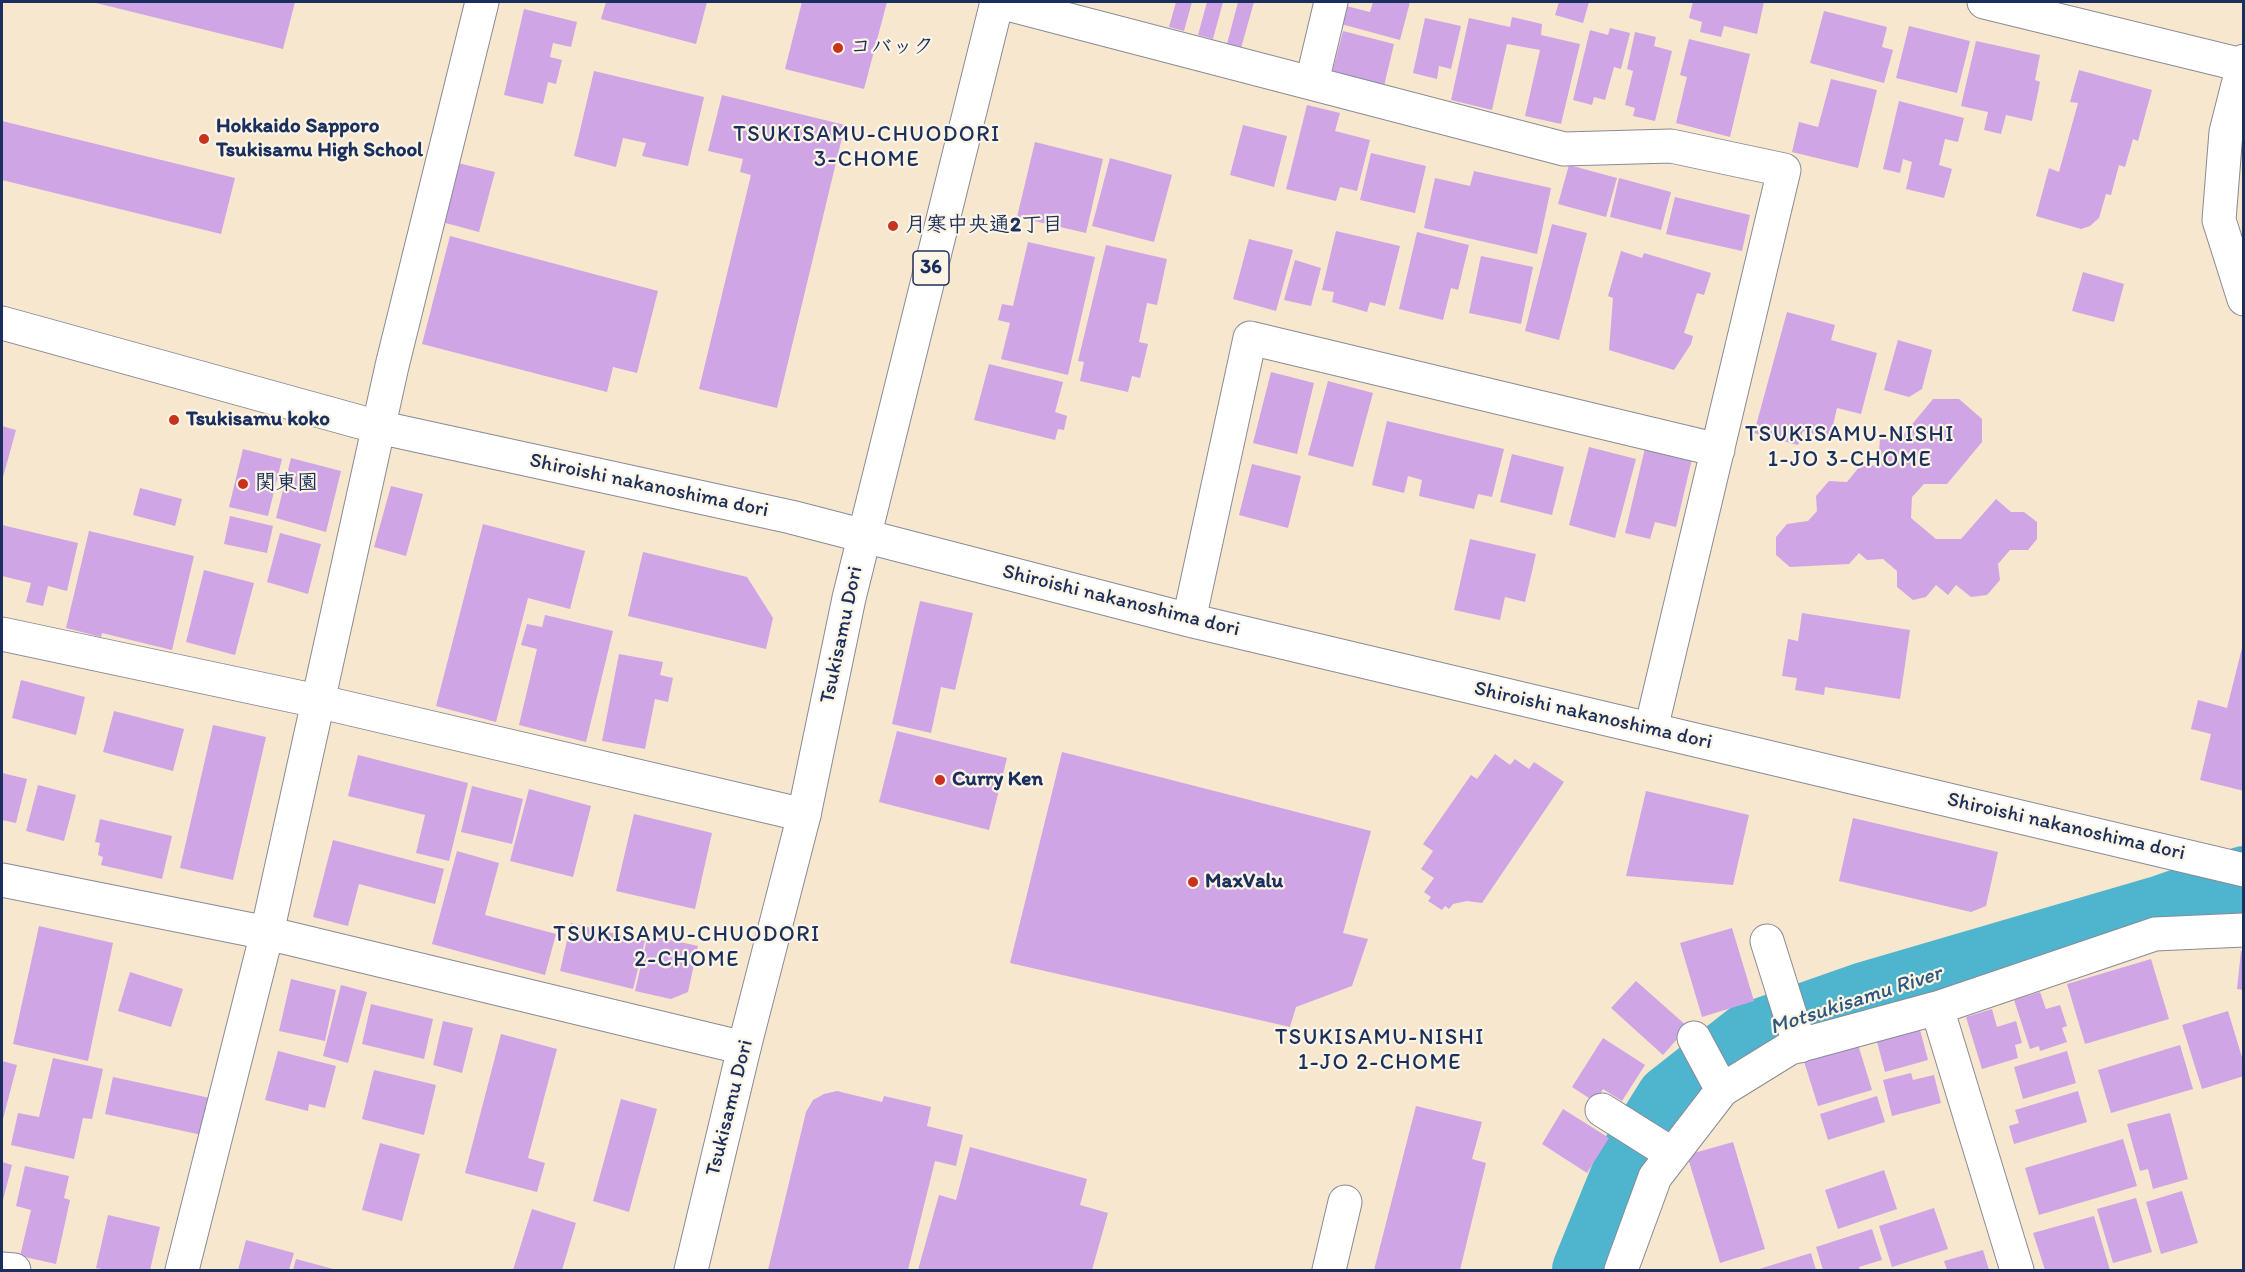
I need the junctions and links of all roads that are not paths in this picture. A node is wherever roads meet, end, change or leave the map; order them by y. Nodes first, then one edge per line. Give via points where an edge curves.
1 (482, 2) edge
2 (998, 2) edge
3 (1330, 2) edge
4 (1984, 2) edge
5 (2243, 63) edge
6 (1312, 82) junction
7 (2244, 299) edge
8 (2, 323) edge
9 (378, 428) junction
10 (1718, 450) junction
11 (864, 535) junction
12 (1188, 620) junction
13 (2, 634) edge
14 (317, 701) junction
15 (1651, 729) junction
16 (804, 815) junction
17 (2244, 870) edge
18 (2, 880) edge
19 (2244, 930) edge
20 (267, 933) junction
21 (1767, 941) dead end
22 (1937, 1008) junction
23 (1797, 1037) junction
24 (1697, 1044) dead end
25 (744, 1048) junction
26 (1720, 1085) junction
27 (1602, 1110) dead end
28 (1653, 1142) junction
29 (1345, 1202) dead end
30 (2, 1269) edge
31 (14, 1270) edge
32 (182, 1270) edge
33 (691, 1270) edge
34 (1329, 1270) edge
35 (1621, 1270) edge
36 (2017, 1270) edge

1 - 9 main road
2 - 6 main road
2 - 11 main road, Tsukisamu Dori / 36
3 - 6 main road
4 - 5 main road
5 - 7 main road via 2226,132 2220,220
6 - 10 main road via 1564,149 1671,146 1784,170
8 - 9 main road, Shiroishi nakanoshima dori
9 - 11 main road, Shiroishi nakanoshima dori
9 - 14 main road
10 - 12 main road via 1250,338
10 - 15 main road
11 - 12 main road, Shiroishi nakanoshima dori
11 - 16 main road, Tsukisamu Dori / 36
12 - 15 main road, Shiroishi nakanoshima dori
13 - 14 main road
14 - 16 main road
14 - 20 main road
15 - 17 main road, Shiroishi nakanoshima dori
16 - 25 main road, Tsukisamu Dori / 36
18 - 20 main road
19 - 22 main road via 2156,934
20 - 25 main road
20 - 32 main road
21 - 23 main road
22 - 23 main road
22 - 36 main road
23 - 26 main road via 1790,1048
24 - 26 main road
25 - 33 main road, Tsukisamu Dori / 36
26 - 28 main road
27 - 28 main road
28 - 35 main road via 1655,1176
29 - 34 main road
30 - 31 main road

